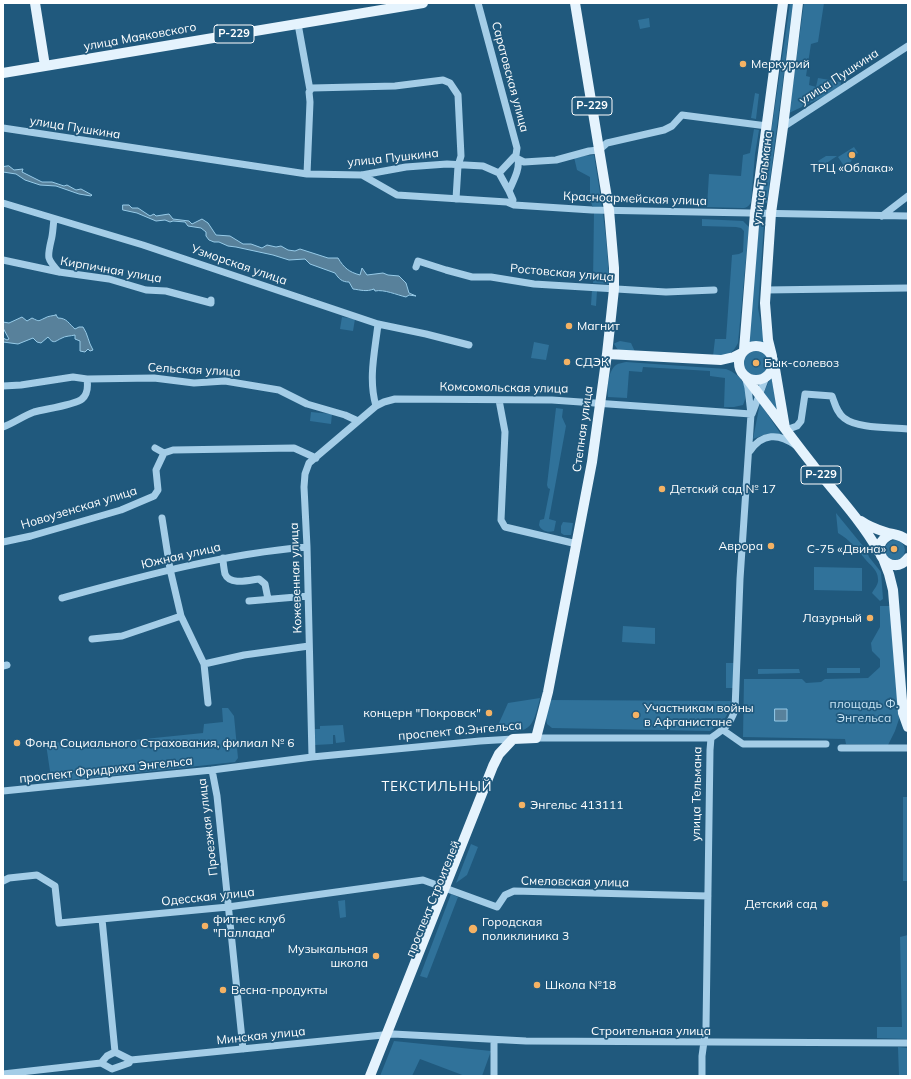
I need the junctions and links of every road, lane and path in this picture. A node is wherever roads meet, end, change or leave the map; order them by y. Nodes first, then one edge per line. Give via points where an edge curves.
1 (35, 3) edge
2 (423, 3) edge
3 (478, 3) edge
4 (575, 3) edge
5 (783, 3) edge
6 (798, 3) edge
7 (298, 24) junction
8 (908, 46) edge
9 (45, 66) junction
10 (3, 73) edge
11 (310, 90) junction
12 (767, 126) junction
13 (783, 127) junction
14 (3, 128) edge
15 (599, 150) junction
16 (516, 158) junction
17 (458, 166) junction
18 (499, 173) junction
19 (307, 174) junction
20 (362, 175) junction
21 (509, 191) junction
22 (908, 196) edge
23 (456, 199) junction
24 (3, 203) edge
25 (512, 204) junction
26 (609, 210) junction
27 (755, 213) junction
28 (771, 213) junction
29 (882, 216) junction
30 (908, 216) edge
31 (54, 219) junction
32 (3, 260) edge
33 (416, 267) dead end
34 (59, 272) junction
35 (908, 288) edge
36 (614, 289) junction
37 (714, 290) dead end
38 (766, 290) junction
39 (211, 300) dead end
40 (378, 324) junction
41 (469, 345) dead end
42 (743, 351) junction
43 (607, 354) junction
44 (773, 358) junction
45 (721, 360) junction
46 (742, 372) junction
47 (766, 377) junction
48 (87, 379) junction
49 (3, 386) edge
50 (759, 395) junction
51 (499, 400) junction
52 (600, 403) junction
53 (376, 406) junction
54 (752, 414) junction
55 (358, 421) junction
56 (3, 427) edge
57 (908, 429) edge
58 (786, 430) junction
59 (155, 448) dead end
60 (802, 450) junction
61 (750, 451) junction
62 (164, 453) junction
63 (316, 458) junction
64 (162, 518) dead end
65 (857, 519) junction
66 (902, 537) edge
67 (3, 542) edge
68 (577, 544) junction
69 (306, 547) junction
70 (882, 556) junction
71 (223, 558) junction
72 (905, 561) edge
73 (170, 569) junction
74 (893, 590) junction
75 (308, 596) junction
76 (62, 598) dead end
77 (268, 599) junction
78 (249, 601) dead end
79 (181, 616) junction
80 (92, 639) dead end
81 (309, 646) junction
82 (204, 664) junction
83 (208, 703) dead end
84 (908, 727) edge
85 (723, 730) junction
86 (536, 738) junction
87 (711, 738) junction
88 (513, 739) junction
89 (523, 739) junction
90 (826, 744) dead end
91 (841, 748) dead end
92 (908, 748) edge
93 (312, 757) junction
94 (212, 770) junction
95 (3, 792) edge
96 (3, 881) edge
97 (448, 888) junction
98 (708, 896) junction
99 (228, 907) junction
100 (102, 919) junction
101 (390, 1034) junction
102 (494, 1040) junction
103 (704, 1042) junction
104 (908, 1043) edge
105 (243, 1049) junction
106 (115, 1052) junction
107 (131, 1060) junction
108 (100, 1063) junction
109 (3, 1074) edge
110 (370, 1076) edge
111 (377, 1076) edge
112 (494, 1076) edge
113 (702, 1076) edge

1 - 9 main road
2 - 7 main road, улица Маяковского / Р-229
3 - 16 street, Саратовская улица via 517,148
4 - 15 main road, Степная улица / Р-229
5 - 12 main road, улица Тельмана
6 - 13 main road, улица Тельмана
7 - 9 main road, улица Маяковского / Р-229
7 - 11 street
8 - 13 street, улица Пушкина
9 - 10 main road, улица Маяковского / Р-229
11 - 17 street via 395,86 443,80 450,83 458,95 461,156
11 - 19 street
12 - 15 street via 682,115 672,126 664,130 607,142
12 - 27 main road, улица Тельмана
13 - 28 main road, улица Тельмана
14 - 19 street, улица Пушкина
15 - 16 street via 556,160 524,162
15 - 26 main road, Степная улица / Р-229
16 - 18 street
16 - 21 street, Саратовская улица via 518,169
17 - 18 street, улица Пушкина via 483,166
17 - 20 street, улица Пушкина via 447,164 406,167
17 - 23 street
18 - 21 street
19 - 20 street, улица Пушкина
20 - 23 street, Красноармейская улица via 397,195
21 - 25 street
22 - 29 street
23 - 25 street, Красноармейская улица
24 - 31 street, Узморская улица
25 - 26 street, Красноармейская улица
26 - 27 street, Красноармейская улица
26 - 36 main road, Степная улица / Р-229
27 - 28 street, Красноармейская улица
27 - 42 main road, улица Тельмана
28 - 29 street, Красноармейская улица
28 - 38 main road, улица Тельмана
29 - 30 street, Красноармейская улица
31 - 34 street via 48,253 51,263
31 - 40 street, Узморская улица via 143,245
32 - 34 street, Кирпичная улица
33 - 36 street, Ростовская улица via 418,261 472,277
34 - 39 street, Кирпичная улица via 109,279 146,290 166,291 211,303
35 - 38 street
36 - 37 street, Ростовская улица via 666,292
36 - 43 main road, Степная улица / Р-229
38 - 44 main road, улица Тельмана via 768,340
40 - 41 street, Узморская улица
40 - 53 street via 372,373
42 - 44 main road, Р-229 via 750,346 760,346
42 - 45 main road, Р-229 via 734,357
42 - 46 main road, улица Тельмана via 739,361
43 - 45 main road, Р-229
43 - 52 main road, Степная улица
44 - 47 main road, улица Тельмана via 773,368
44 - 58 main road, Р-229
45 - 46 main road, Р-229
46 - 47 main road, Р-229 via 755,380
46 - 50 main road, Р-229
46 - 54 street, улица Тельмана via 748,388
47 - 50 street, улица Тельмана
48 - 49 street, Сельская улица via 73,377
48 - 55 street, Сельская улица via 154,378 194,383 225,381 279,390 307,404
48 - 56 street via 88,386 81,400 33,412
50 - 54 street, улица Тельмана
50 - 58 main road, Р-229
51 - 52 street, Комсомольская улица
51 - 53 street, Комсомольская улица via 395,399
51 - 68 street via 505,432 501,520 503,525
52 - 54 street, Комсомольская улица
52 - 68 main road, Степная улица
53 - 55 street, Комсомольская улица
54 - 61 street, улица Тельмана
55 - 63 street, Кожевенная улица
57 - 58 street via 858,424 844,418 838,412 832,396 805,394 802,421
58 - 60 main road, Р-229
59 - 62 street
60 - 61 street via 791,442 771,436 758,441
60 - 65 main road, Р-229
61 - 85 street, улица Тельмана via 740,579 735,710 731,722
62 - 63 street via 173,450 294,448
62 - 67 street, Новоузенская улица via 156,470 158,490 154,496 121,510
63 - 69 street, Кожевенная улица via 309,463 305,474
64 - 73 street
65 - 66 main road, Р-229 via 875,529
65 - 70 main road, Р-229
66 - 70 main road, Р-229 via 887,536 880,546
68 - 86 main road, Степная улица via 548,692
69 - 71 street, Южная улица
69 - 75 street, Кожевенная улица
70 - 72 main road via 894,565
70 - 74 main road via 890,574
71 - 73 street, Южная улица
71 - 77 street via 228,578 236,581 260,580 265,584
72 - 74 main road
73 - 76 street, Южная улица
73 - 79 street
74 - 84 main road via 903,713
75 - 77 street
75 - 81 street, Кожевенная улица
77 - 78 street
79 - 80 street via 122,636
79 - 82 street
81 - 82 street via 244,655
81 - 93 street, Кожевенная улица
82 - 83 street
85 - 87 street, улица Тельмана
85 - 90 street via 742,744
86 - 87 street, проспект Ф.Энгельса
86 - 89 main road, проспект Ф.Энгельса
87 - 98 street, улица Тельмана
88 - 89 main road, проспект Ф.Энгельса
88 - 93 street, проспект Ф.Энгельса
88 - 97 main road, проспект Строителей via 499,754 493,766
89 - 97 main road, проспект Строителей via 499,768
91 - 92 street
93 - 94 street, проспект Ф.Энгельса
94 - 95 street, проспект Фридриха Энгельса
94 - 99 street, Проезжая улица
96 - 100 street, Одесская улица via 37,875 55,886 59,923
97 - 98 street, Смеловская улица via 497,907 505,895 514,891
97 - 99 street, Одесская улица via 423,880
97 - 101 main road, проспект Строителей
98 - 103 street, улица Тельмана
99 - 100 street, Одесская улица
99 - 105 street, Проезжая улица
100 - 106 street
101 - 102 street, Строительная улица
101 - 105 street, Минская улица
101 - 110 main road, проспект Строителей
101 - 111 main road, проспект Строителей
102 - 103 street, Строительная улица
102 - 112 street
103 - 104 street, Строительная улица
103 - 113 street, улица Тельмана
105 - 107 street, Минская улица
106 - 107 street
106 - 108 street, Минская улица
107 - 108 street, Минская улица via 112,1069
108 - 109 street, Минская улица

